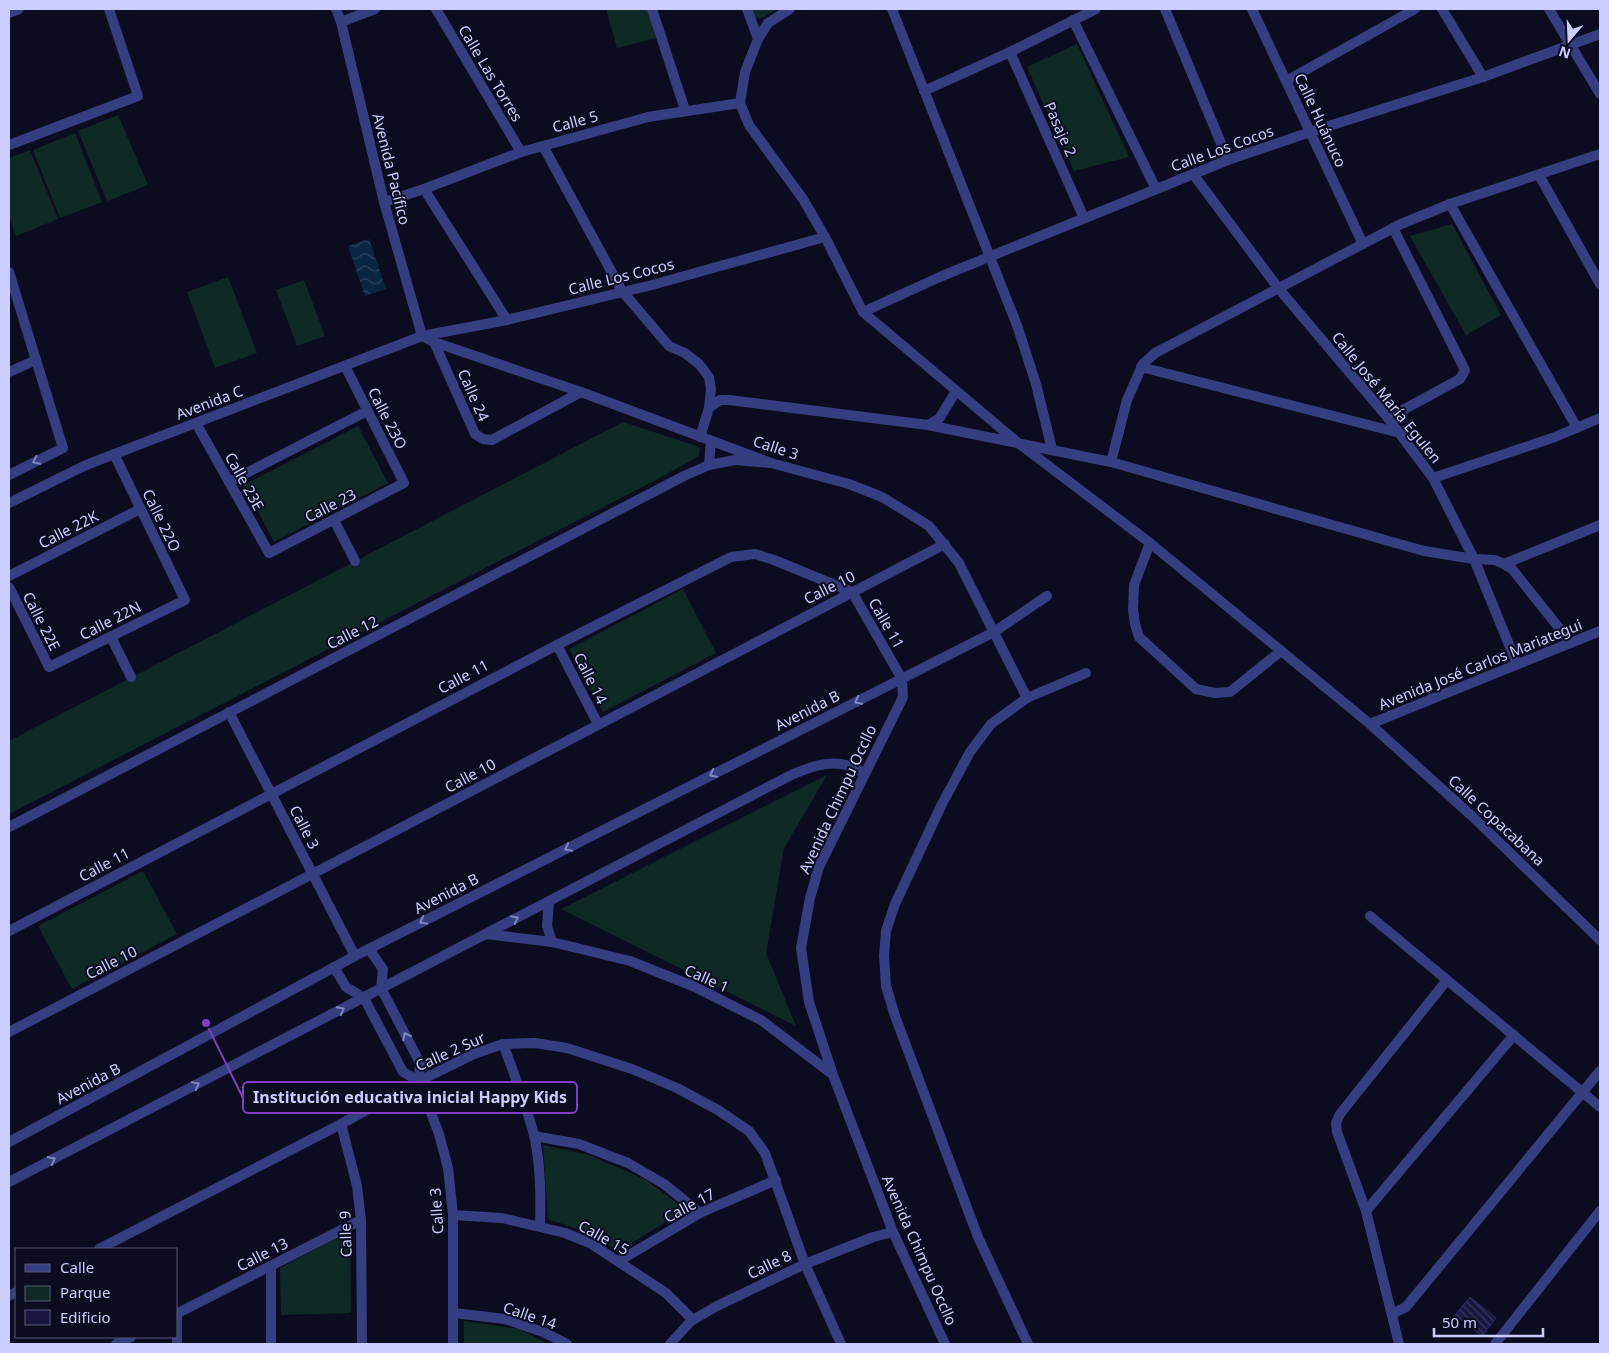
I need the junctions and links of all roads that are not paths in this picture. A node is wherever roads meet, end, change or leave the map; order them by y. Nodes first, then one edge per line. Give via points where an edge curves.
1 (19, 9) edge
2 (109, 9) edge
3 (336, 9) edge
4 (375, 9) edge
5 (436, 9) edge
6 (652, 9) edge
7 (747, 9) edge
8 (790, 9) edge
9 (892, 9) edge
10 (1096, 9) edge
11 (1165, 9) edge
12 (1252, 9) edge
13 (1415, 9) edge
14 (1442, 9) edge
15 (1549, 9) edge
16 (9, 13) edge
17 (1073, 20) junction
18 (341, 22) junction
19 (1600, 34) edge
20 (758, 39) junction
21 (1570, 45) junction
22 (1010, 52) junction
23 (1482, 77) junction
24 (1286, 81) junction
25 (924, 91) junction
26 (1600, 94) edge
27 (740, 103) junction
28 (686, 110) junction
29 (1310, 132) junction
30 (9, 144) edge
31 (543, 146) junction
32 (521, 152) junction
33 (1600, 154) edge
34 (1228, 160) junction
35 (1193, 174) junction
36 (1539, 175) junction
37 (424, 189) junction
38 (1156, 189) junction
39 (384, 202) junction
40 (1450, 204) junction
41 (1084, 218) junction
42 (1393, 228) junction
43 (825, 237) junction
44 (1363, 244) junction
45 (990, 257) junction
46 (9, 272) edge
47 (1600, 284) edge
48 (1278, 289) junction
49 (622, 291) junction
50 (863, 312) junction
51 (507, 320) junction
52 (422, 336) junction
53 (434, 342) junction
54 (36, 360) junction
55 (345, 366) junction
56 (1142, 367) junction
57 (9, 372) edge
58 (956, 391) junction
59 (581, 392) junction
60 (709, 408) junction
61 (367, 411) junction
62 (1388, 418) junction
63 (1600, 418) edge
64 (196, 423) junction
65 (928, 425) junction
66 (1577, 428) junction
67 (1400, 433) junction
68 (700, 437) junction
69 (711, 441) junction
70 (1017, 442) junction
71 (1052, 449) junction
72 (114, 454) junction
73 (771, 462) junction
74 (1111, 462) junction
75 (709, 465) junction
76 (9, 475) edge
77 (1433, 478) junction
78 (228, 482) junction
79 (404, 484) joint
80 (9, 503) edge
81 (140, 509) junction
82 (334, 520) junction
83 (1600, 525) edge
84 (1150, 543) junction
85 (946, 544) junction
86 (269, 553) joint
87 (1474, 559) junction
88 (355, 561) dead end
89 (1504, 564) junction
90 (9, 576) edge
91 (9, 587) edge
92 (852, 592) junction
93 (1047, 596) dead end
94 (184, 600) joint
95 (994, 632) junction
96 (1600, 632) edge
97 (110, 636) junction
98 (1570, 643) junction
99 (557, 644) junction
100 (1281, 651) junction
101 (1517, 664) junction
102 (49, 667) joint
103 (1086, 673) dead end
104 (131, 677) dead end
105 (902, 679) junction
106 (1027, 698) junction
107 (229, 712) junction
108 (598, 724) junction
109 (1370, 724) junction
110 (865, 774) junction
111 (271, 794) junction
112 (9, 827) edge
113 (313, 874) junction
114 (549, 902) junction
115 (1370, 916) dead end
116 (9, 931) edge
117 (485, 934) junction
118 (1600, 940) edge
119 (552, 942) junction
120 (368, 949) junction
121 (355, 956) junction
122 (334, 967) junction
123 (1447, 980) junction
124 (381, 988) junction
125 (364, 998) junction
126 (9, 1032) edge
127 (1514, 1035) junction
128 (503, 1044) junction
129 (1600, 1071) edge
130 (833, 1075) junction
131 (419, 1081) junction
132 (1582, 1092) junction
133 (1600, 1106) edge
134 (341, 1124) junction
135 (534, 1136) junction
136 (9, 1142) edge
137 (776, 1180) junction
138 (9, 1182) edge
139 (1366, 1211) junction
140 (1600, 1211) edge
141 (700, 1214) junction
142 (453, 1215) junction
143 (361, 1220) junction
144 (540, 1226) junction
145 (893, 1232) junction
146 (101, 1248) edge
147 (620, 1262) junction
148 (805, 1264) junction
149 (271, 1266) junction
150 (178, 1313) edge
151 (454, 1313) junction
152 (1392, 1314) junction
153 (693, 1320) junction
154 (129, 1338) edge
155 (116, 1344) edge
156 (271, 1344) edge
157 (362, 1344) edge
158 (453, 1344) edge
159 (567, 1344) edge
160 (670, 1344) edge
161 (841, 1344) edge
162 (945, 1344) edge
163 (1028, 1344) edge
164 (1399, 1344) edge
165 (1495, 1344) edge

1 - 16 street
2 - 30 street via 138,96
3 - 18 street, Avenida Pacífico
4 - 18 street
5 - 32 street, Calle Las Torres
6 - 28 street
7 - 20 street
8 - 20 street via 768,23
9 - 25 street
10 - 17 street
11 - 34 street
12 - 24 street, Calle Huánuco
13 - 24 street
14 - 23 street
15 - 21 street
17 - 22 street
17 - 38 street
18 - 39 street, Avenida Pacífico
19 - 21 street, Calle Los Cocos
20 - 27 street via 745,72
21 - 23 street, Calle Los Cocos
21 - 26 street
22 - 25 street
22 - 41 street, Pasaje 2
23 - 29 street, Calle Los Cocos
24 - 29 street, Calle Huánuco
25 - 45 street
27 - 28 street, Calle 5
27 - 43 street via 749,126 803,199
28 - 31 street, Calle 5
29 - 34 street, Calle Los Cocos
29 - 44 street, Calle Huánuco
31 - 32 street, Calle 5
31 - 49 street
32 - 37 street, Calle 5
33 - 36 street
34 - 35 street, Calle Los Cocos
35 - 38 street, Calle Los Cocos
35 - 48 street, Calle José María Egulen
36 - 40 street
36 - 47 street
37 - 39 street, Calle 5
37 - 51 street
38 - 41 street, Calle Los Cocos
39 - 52 street, Avenida Pacífico
40 - 42 street
40 - 66 street
41 - 45 street, Calle Los Cocos
42 - 44 street
42 - 62 street via 1465,370 1460,379
43 - 49 street, Calle Los Cocos
43 - 50 street
44 - 48 street
45 - 50 street, Calle Los Cocos
45 - 71 street via 1036,384
46 - 54 street
48 - 56 street via 1155,352
48 - 62 street, Calle José María Egulen
49 - 51 street, Calle Los Cocos
49 - 60 street via 669,346 699,364 709,377
50 - 58 street, Calle Copacabana
51 - 52 street, Calle Los Cocos
52 - 53 street, Calle 3
52 - 55 street, Avenida C
53 - 59 street, Calle 3
53 - 59 street, Calle 24 via 475,434 483,439 492,440
54 - 57 street
54 -> 76 street via 63,448
55 - 61 street, Calle 23O
55 - 64 street, Avenida C
56 - 67 street
56 - 74 street via 1127,400
58 - 65 street via 939,419
58 - 70 street, Calle Copacabana
59 - 68 street, Calle 3
60 - 65 street via 720,400 729,400
60 - 68 street
61 - 78 street
61 - 79 street, Calle 23O
62 - 67 street, Calle José María Egulen
63 - 66 street
64 - 72 street, Avenida C
64 - 78 street, Calle 23E
65 - 70 street
66 - 77 street
67 - 77 street, Calle José María Egulen
68 - 69 street, Calle 3
69 - 73 street, Calle 3
69 - 75 street
70 - 71 street
70 - 84 street, Calle Copacabana
71 - 74 street
72 - 80 street, Avenida C
72 - 81 street, Calle 22O
73 - 75 street, Calle 12 via 735,460
73 - 85 street, Calle 3 via 849,484 882,498 929,526
74 - 87 street via 1424,551
75 - 107 street, Calle 12
77 - 87 street, Calle José María Egulen
78 - 86 street, Calle 23E
79 - 82 street, Calle 23
81 - 90 street, Calle 22K
81 - 94 street, Calle 22O
82 - 86 street, Calle 23
82 - 88 street
83 - 89 street
84 - 100 street, Calle Copacabana
84 - 100 street via 1134,585 1135,624 1139,636 1196,689 1230,692
85 - 92 street, Calle 10
85 - 95 street, Calle 3 via 959,562
87 - 89 street
87 - 101 street, Calle José María Egulen
89 - 98 street via 1512,569
91 - 102 street, Calle 22E
92 - 99 street, Calle 11 via 755,554 732,557
92 - 105 street, Calle 11
92 - 108 street, Calle 10
93 - 95 street
94 - 97 street, Calle 22N
95 - 105 street
95 - 106 street, Calle 3
96 - 98 street, Avenida José Carlos Mariategui
97 - 102 street, Calle 22N
97 - 104 street
98 - 101 street, Avenida José Carlos Mariategui
99 - 108 street, Calle 14
99 - 111 street, Calle 11
100 - 109 street, Calle Copacabana
101 - 109 street, Avenida José Carlos Mariategui
103 - 106 street
105 - 110 street, Avenida Chimpu Occllo via 903,697
105 -> 120 street, Avenida B
106 - 163 street via 991,724 970,752 895,904 886,931 884,956 886,986 895,1016 978,1237
107 - 111 street, Calle 3
107 - 112 street, Calle 12
108 - 113 street, Calle 10
109 - 118 street, Calle Copacabana via 1473,817
110 - 114 street via 847,765 811,766
110 - 130 street, Avenida Chimpu Occllo via 818,867 801,948 809,1002
111 - 113 street, Calle 3
111 - 116 street, Calle 11
113 - 121 street, Calle 3
113 - 126 street, Calle 10
117 -> 114 street
114 - 119 street via 547,926
115 - 123 street
117 - 119 street, Calle 1
117 - 124 street
119 - 130 street, Calle 1 via 630,961 695,988 761,1020
120 - 121 street, Avenida B
120 - 124 street, Calle 3 via 382,969
121 - 122 street, Avenida B
122 - 125 street via 346,986
122 - 136 street, Avenida B
123 - 127 street
123 - 139 street via 1336,1123
124 - 125 street
131 -> 124 street, Calle 3 via 420,1063
125 - 131 street via 403,1072
138 -> 125 street
127 - 132 street
127 - 139 street
128 - 131 street, Calle 2 Sur via 474,1054
128 - 135 street
128 - 137 street, Calle 2 Sur via 534,1043 567,1048 677,1088 748,1131 765,1153
129 - 132 street
130 - 145 street, Avenida Chimpu Occllo
131 - 134 street, Calle 2 Sur
131 - 142 street, Calle 3 via 448,1168
132 - 133 street
132 - 152 street via 1406,1307
134 - 143 street, Calle 9 via 357,1186
134 - 146 street, Calle 2 Sur
135 - 141 street via 578,1144 628,1164 664,1184
135 - 144 street via 541,1190
137 - 141 street, Calle 17
137 - 148 street, Calle 2 Sur
139 - 152 street
140 - 165 street
141 - 147 street, Calle 17
142 - 144 street, Calle 15 via 502,1218
142 - 151 street, Calle 3
143 - 149 street, Calle 13
143 - 157 street, Calle 9
144 - 147 street, Calle 15 via 590,1243
145 - 148 street, Calle 8
145 - 162 street, Avenida Chimpu Occllo
147 - 153 street, Calle 15 via 666,1294
148 - 153 street, Calle 8
148 - 161 street, Calle 2 Sur
149 - 150 street, Calle 13
149 - 156 street
151 - 158 street, Calle 3
151 - 159 street, Calle 14 via 505,1319
152 - 164 street
153 - 160 street, Calle 8
154 - 155 street

